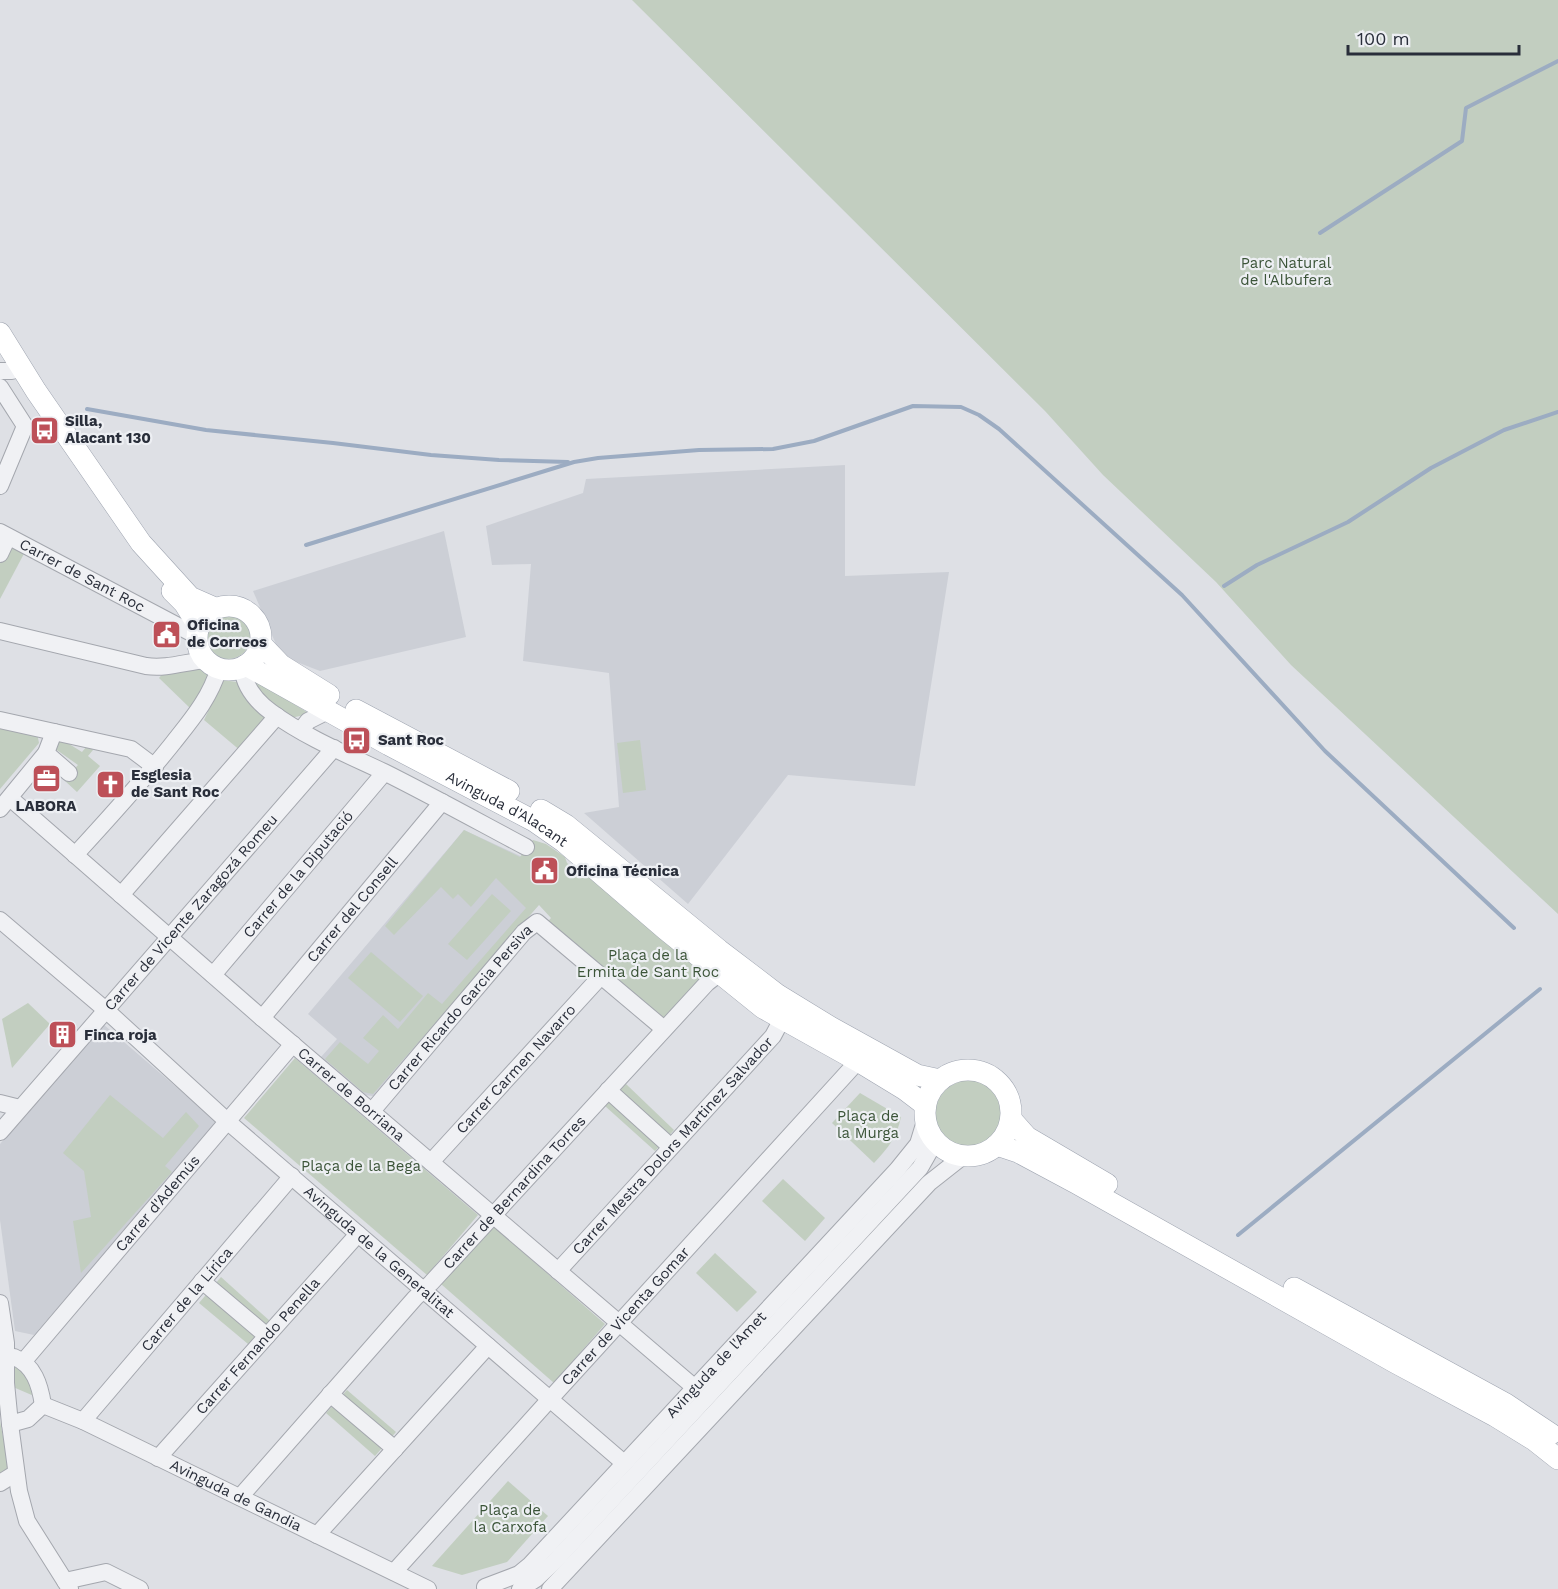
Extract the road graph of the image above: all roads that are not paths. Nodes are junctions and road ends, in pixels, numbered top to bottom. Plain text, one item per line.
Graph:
1 (0, 333) edge
2 (0, 352) edge
3 (4, 376) edge
4 (0, 486) edge
5 (4, 535) edge
6 (0, 554) edge
7 (215, 608) junction
8 (0, 631) edge
9 (198, 631) junction
10 (261, 644) junction
11 (212, 664) junction
12 (244, 666) junction
13 (328, 711) junction
14 (277, 716) junction
15 (0, 720) edge
16 (301, 730) junction
17 (54, 732) junction
18 (334, 748) junction
19 (46, 753) junction
20 (155, 767) junction
21 (69, 773) dead end
22 (384, 773) junction
23 (442, 802) junction
24 (5, 803) edge
25 (526, 847) dead end
26 (75, 855) junction
27 (122, 895) junction
28 (0, 920) edge
29 (170, 938) junction
30 (720, 973) junction
31 (213, 975) junction
32 (601, 976) junction
33 (107, 1011) junction
34 (262, 1018) junction
35 (783, 1019) junction
36 (664, 1029) junction
37 (293, 1044) junction
38 (858, 1061) junction
39 (940, 1080) junction
40 (608, 1090) junction
41 (0, 1103) edge
42 (20, 1108) junction
43 (372, 1111) junction
44 (1011, 1119) junction
45 (227, 1121) junction
46 (928, 1121) junction
47 (0, 1132) edge
48 (997, 1145) junction
49 (671, 1147) junction
50 (962, 1157) junction
51 (431, 1162) junction
52 (292, 1176) junction
53 (493, 1216) junction
54 (358, 1234) junction
55 (558, 1271) junction
56 (202, 1281) junction
57 (423, 1290) junction
58 (0, 1303) edge
59 (619, 1323) junction
60 (267, 1336) junction
61 (488, 1346) junction
62 (2, 1354) edge
63 (23, 1362) junction
64 (3, 1382) edge
65 (694, 1387) junction
66 (330, 1394) junction
67 (550, 1399) junction
68 (43, 1405) junction
69 (83, 1421) junction
70 (10, 1424) junction
71 (1558, 1440) edge
72 (395, 1449) junction
73 (158, 1458) junction
74 (1558, 1459) edge
75 (624, 1463) junction
76 (16, 1473) junction
77 (0, 1483) edge
78 (240, 1497) junction
79 (317, 1535) junction
80 (394, 1572) junction
81 (67, 1585) edge
82 (483, 1588) edge
83 (140, 1589) edge
84 (428, 1589) edge
85 (503, 1589) edge
86 (520, 1589) edge
87 (550, 1589) edge

1 - 7 main road
2 - 3 main road
3 - 4 street
3 - 9 main road
5 - 6 street
5 - 9 street, Carrer de Sant Roc
7 - 9 main road
7 - 10 main road
8 - 11 street
9 - 11 main road
10 - 12 main road
10 - 39 main road, Avinguda d'Alacant
11 - 12 main road
11 - 20 street
12 - 13 main road, Avinguda d'Alacant
12 - 14 street, Avinguda d'Alacant
13 - 16 street
13 - 30 main road, Avinguda d'Alacant
14 - 16 street, Avinguda d'Alacant
14 - 27 street
15 - 17 street
16 - 18 street, Avinguda d'Alacant
17 - 19 street
17 - 20 street
18 - 22 street, Avinguda d'Alacant
18 - 29 street, Carrer de Vicente Zaragozá Romeu
19 - 21 street
19 - 24 street
20 - 26 street
22 - 23 street, Avinguda d'Alacant
22 - 31 street, Carrer de la Diputació
23 - 25 street, Avinguda d'Alacant
23 - 34 street, Carrer del Consell
24 - 26 street, Carrer de Borriana
26 - 27 street, Carrer de Borriana
27 - 29 street, Carrer de Borriana
28 - 33 street, Avinguda de la Generalitat
29 - 31 street, Carrer de Borriana
29 - 33 street, Carrer de Vicente Zaragozá Romeu
30 - 35 main road, Avinguda d'Alacant
30 - 36 street, Carrer de Bernardina Torres
31 - 34 street, Carrer de Borriana
32 - 36 street, Carrer Ricardo Garcia Persiva
32 - 43 street, Carrer Ricardo Garcia Persiva
32 - 51 street, Carrer Carmen Navarro
33 - 42 street, Carrer de Vicente Zaragozá Romeu
33 - 45 street, Avinguda de la Generalitat
34 - 37 street, Carrer de Borriana
35 - 38 main road, Avinguda d'Alacant
35 - 49 street, Carrer Mestra Dolors Martinez Salvador
36 - 40 street, Carrer de Bernardina Torres
37 - 43 street, Carrer de Borriana
37 - 45 street, Carrer d'Ademús
38 - 46 main road, Avinguda d'Alacant
38 - 59 street, Carrer de Vicenta Gomar
39 - 44 main road
39 - 46 main road
40 - 49 street
40 - 53 street, Carrer de Bernardina Torres
41 - 42 street
42 - 47 street, Carrer de Vicente Zaragozá Romeu
43 - 51 street, Carrer de Borriana
44 - 48 main road
44 - 71 main road
45 - 52 street, Avinguda de la Generalitat
45 - 63 street, Carrer d'Ademús
46 - 50 main road
46 - 65 street, Avinguda de l'Amet
46 - 86 street, Avinguda de l'Amet
48 - 50 main road
48 - 74 main road
49 - 55 street, Carrer Mestra Dolors Martinez Salvador
50 - 87 street
51 - 53 street, Carrer de Borriana
52 - 54 street, Avinguda de la Generalitat
52 - 56 street, Carrer de la Lírica
53 - 55 street, Carrer de Borriana
53 - 57 street, Carrer de Bernardina Torres
54 - 57 street, Avinguda de la Generalitat
54 - 60 street, Carrer Fernando Penella
55 - 59 street, Carrer de Borriana
56 - 60 street
56 - 69 street, Carrer de la Lírica
57 - 61 street, Avinguda de la Generalitat
57 - 66 street, Carrer de Bernardina Torres
58 - 62 street
59 - 65 street, Carrer de Borriana
59 - 67 street, Carrer de Vicenta Gomar
60 - 73 street, Carrer Fernando Penella
61 - 67 street, Avinguda de la Generalitat
61 - 72 street
62 - 63 street
62 - 64 street
63 - 68 street
64 - 70 street
65 - 75 street, Avinguda de l'Amet
66 - 72 street
66 - 78 street, Carrer de Bernardina Torres
67 - 75 street, Avinguda de la Generalitat
67 - 80 street, Carrer de Vicenta Gomar
68 - 69 street, Avinguda de Gandia
68 - 70 street
69 - 73 street, Avinguda de Gandia
70 - 76 street
72 - 79 street
73 - 78 street, Avinguda de Gandia
75 - 82 street, Avinguda de l'Amet
76 - 77 street
76 - 81 street
78 - 79 street, Avinguda de Gandia
79 - 80 street, Avinguda de Gandia
80 - 84 street, Avinguda de Gandia
81 - 83 street
82 - 85 street

